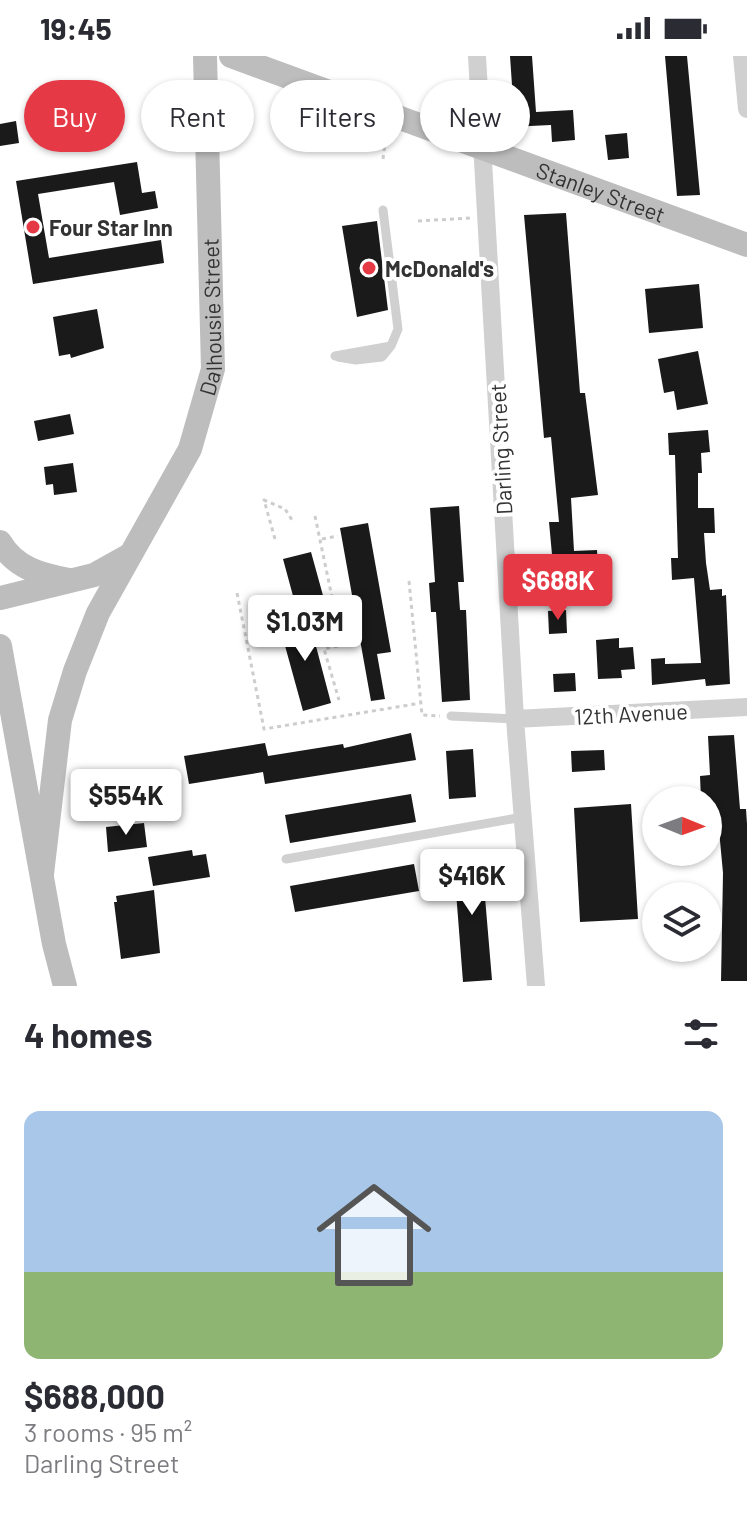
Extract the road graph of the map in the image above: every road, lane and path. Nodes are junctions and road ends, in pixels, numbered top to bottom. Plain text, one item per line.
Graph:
1 (205, 56) edge
2 (231, 56) edge
3 (477, 56) edge
4 (742, 56) edge
5 (295, 80) edge
6 (479, 80) edge
7 (747, 109) edge
8 (382, 152) edge
9 (483, 152) edge
10 (489, 152) edge
11 (383, 159) dead end
12 (383, 210) dead end
13 (486, 217) junction
14 (418, 221) dead end
15 (747, 245) edge
16 (335, 356) dead end
17 (315, 516) dead end
18 (292, 520) dead end
19 (338, 536) dead end
20 (275, 539) dead end
21 (320, 539) junction
22 (0, 542) edge
23 (128, 556) junction
24 (75, 581) junction
25 (409, 581) dead end
26 (237, 593) dead end
27 (0, 598) edge
28 (0, 646) edge
29 (339, 700) dead end
30 (421, 703) junction
31 (747, 707) edge
32 (451, 716) joint
33 (515, 719) junction
34 (523, 817) junction
35 (286, 859) dead end
36 (42, 874) junction
37 (65, 986) edge
38 (536, 986) edge

1 - 23 main road, Dalhousie Street
2 - 5 main road, Stanley Street
3 - 6 street, Darling Street
4 - 7 street
8 - 11 path
9 - 13 street, Darling Street
10 - 15 main road, Stanley Street
12 - 16 lane
13 - 14 path
13 - 33 street, Darling Street
17 - 21 path
18 - 20 path
19 - 21 path
21 - 29 path
22 - 24 main road
23 - 24 main road
23 - 36 main road, Dalhousie Street
24 - 27 main road
25 - 30 path
26 - 30 path
28 - 36 main road
30 - 32 path
31 - 33 street, 12th Avenue
32 - 33 lane
33 - 34 street, Darling Street
34 - 35 lane
34 - 38 street, Darling Street
36 - 37 main road

